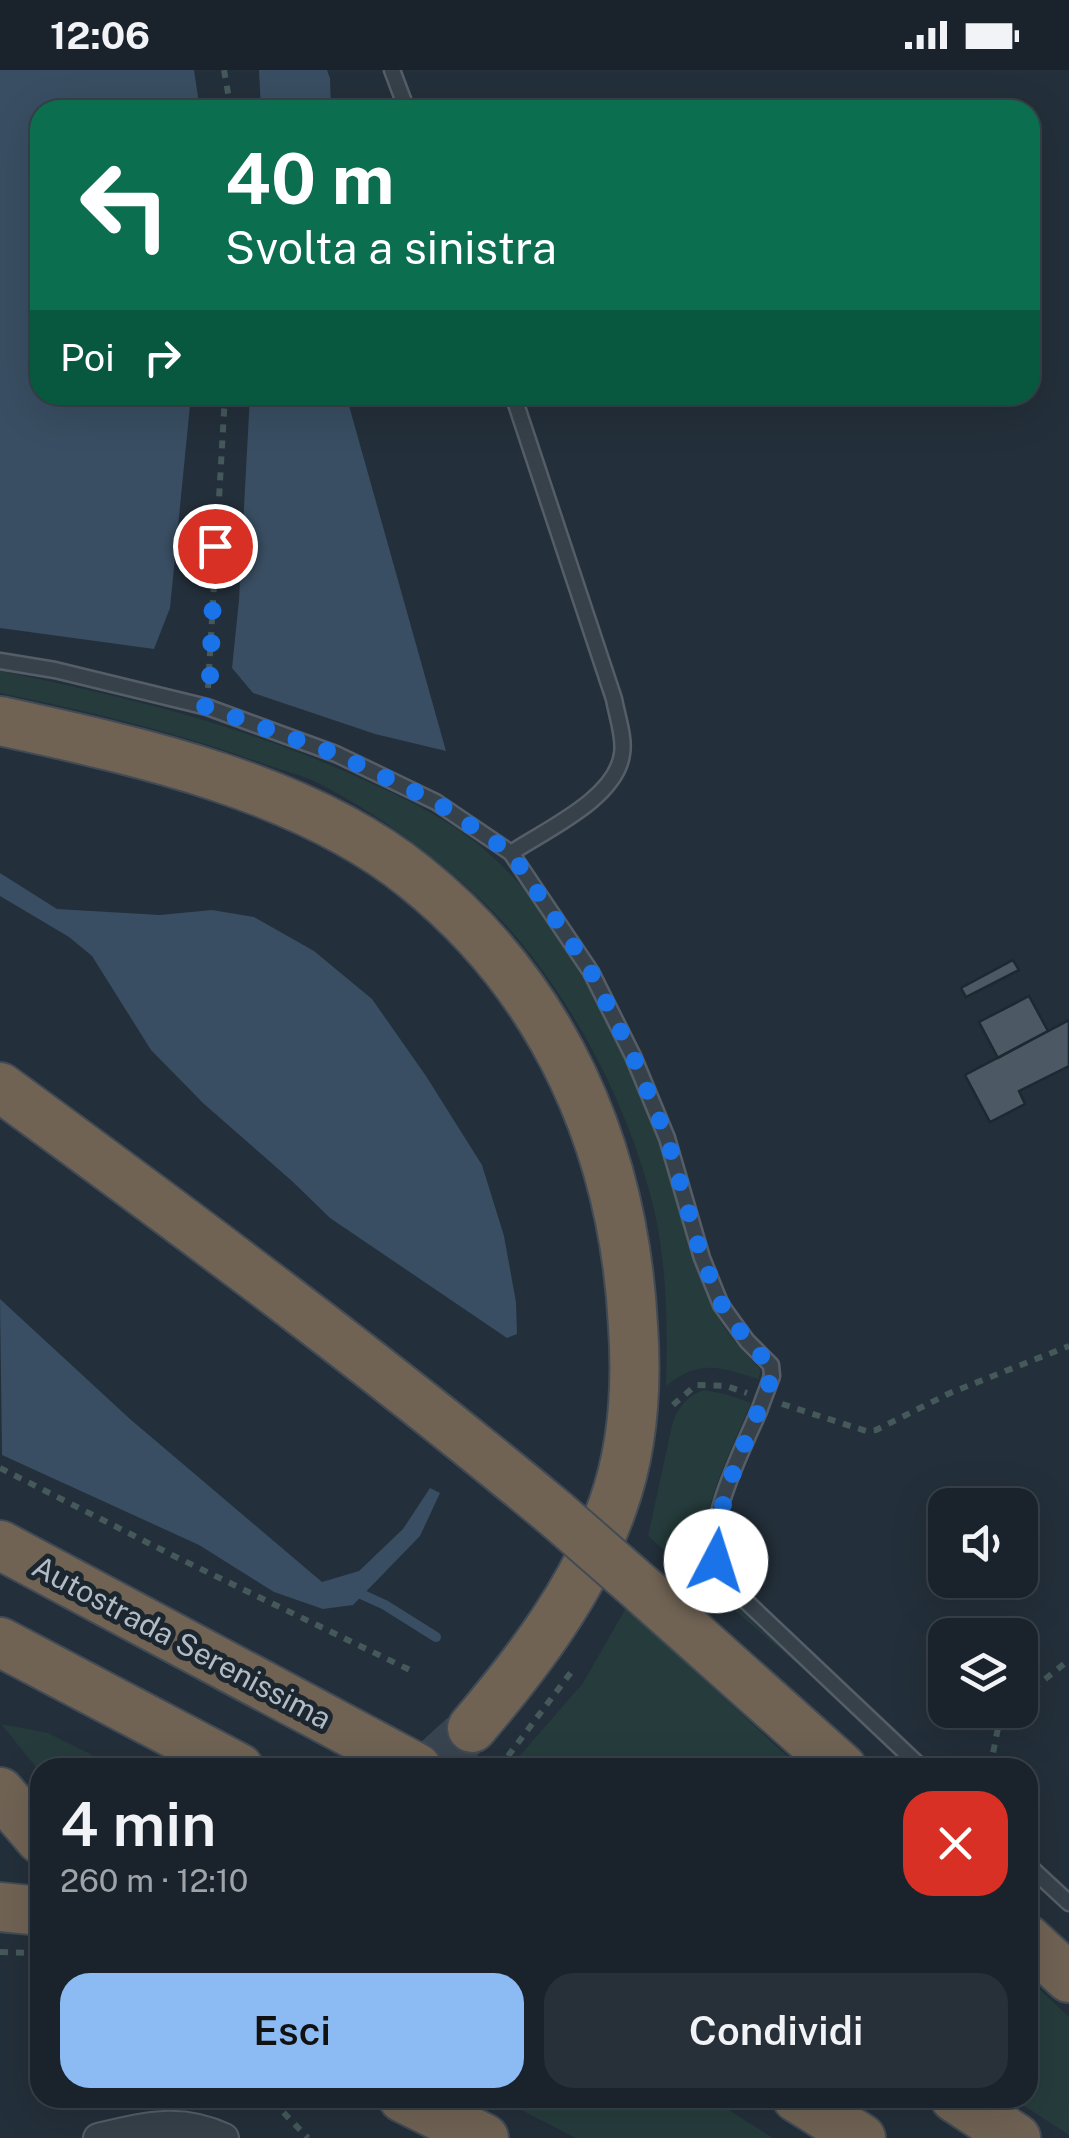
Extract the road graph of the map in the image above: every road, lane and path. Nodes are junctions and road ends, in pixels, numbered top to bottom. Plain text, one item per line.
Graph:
1 (224, 70) edge
2 (392, 70) edge
3 (229, 100) edge
4 (404, 100) edge
5 (224, 405) edge
6 (516, 405) edge
7 (0, 661) edge
8 (204, 706) junction
9 (0, 721) edge
10 (511, 853) junction
11 (0, 1087) edge
12 (0, 1468) edge
13 (0, 1545) edge
14 (0, 1642) edge
15 (1069, 1660) edge
16 (412, 1671) dead end
17 (1038, 1685) edge
18 (472, 1728) tunnel mouth
19 (998, 1728) edge
20 (220, 1758) edge
21 (398, 1758) edge
22 (831, 1758) edge
23 (911, 1758) edge
24 (992, 1758) edge
25 (0, 1792) edge
26 (30, 1827) edge
27 (1038, 1874) edge
28 (1069, 1903) edge
29 (0, 1907) edge
30 (30, 1911) edge
31 (1038, 1949) edge
32 (0, 1952) edge
33 (30, 1953) edge
34 (1069, 1978) edge
35 (281, 2108) edge
36 (424, 2108) edge
37 (813, 2108) edge
38 (970, 2108) edge
39 (98, 2138) edge
40 (224, 2138) edge
41 (308, 2138) edge
42 (484, 2138) edge
43 (862, 2138) edge
44 (1016, 2138) edge

1 - 3 path
2 - 4 lane
5 - 8 path
6 - 10 lane
7 - 8 lane
8 - 10 lane
9 - 18 highway
10 - 23 lane, bridge
11 - 22 highway, bridge
12 - 16 path
13 - 21 highway, Autostrada Serenissima
14 - 20 highway
15 - 17 path
19 - 24 path
25 - 26 highway
27 - 28 lane
29 - 30 highway
31 - 34 highway
32 - 33 path
35 - 41 path
36 - 42 highway
37 - 43 highway
38 - 44 highway
39 - 40 street

